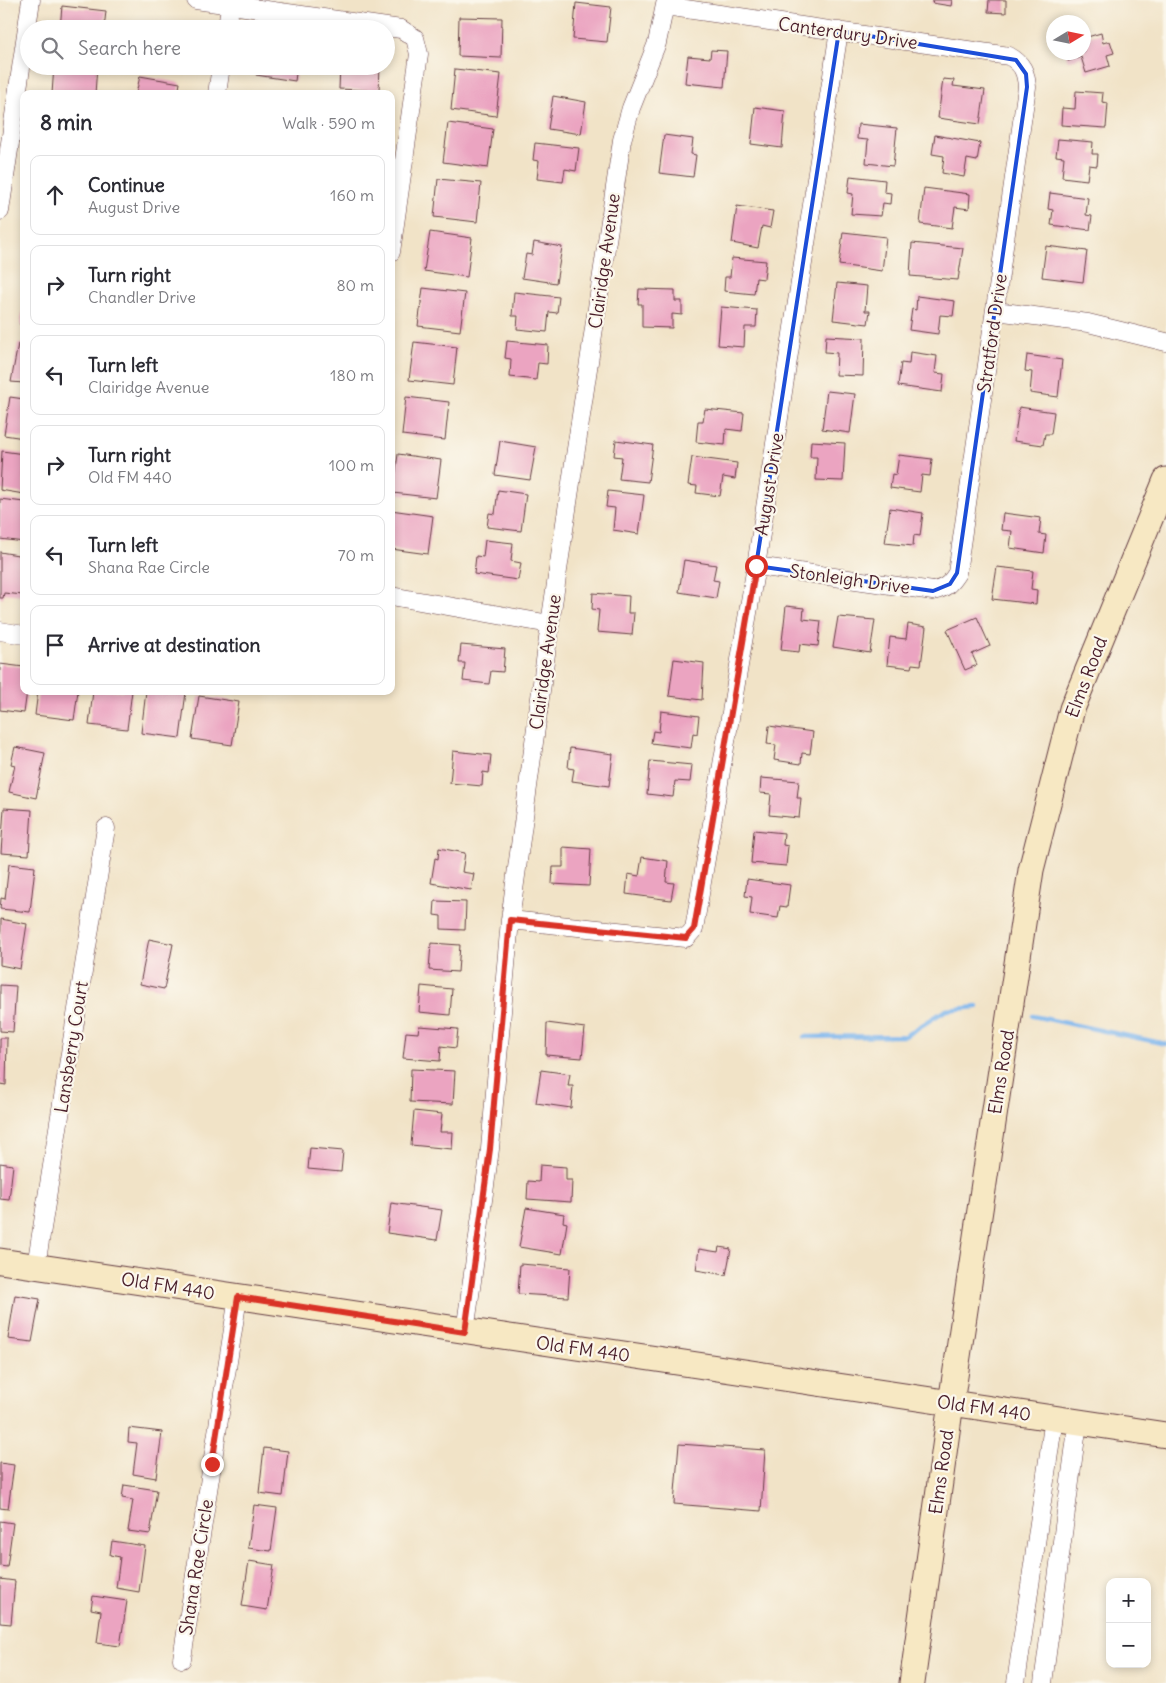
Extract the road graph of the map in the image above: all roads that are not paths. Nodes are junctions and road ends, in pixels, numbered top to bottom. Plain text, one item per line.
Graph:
1 (31, 0) edge
2 (196, 0) edge
3 (665, 3) edge
4 (230, 5) junction
5 (28, 20) edge
6 (228, 20) edge
7 (337, 20) edge
8 (395, 28) edge
9 (839, 31) junction
10 (1025, 71) joint
11 (20, 75) edge
12 (220, 75) edge
13 (218, 90) edge
14 (0, 211) edge
15 (395, 224) edge
16 (996, 311) junction
17 (1166, 342) edge
18 (1166, 480) edge
19 (756, 566) junction
20 (943, 589) joint
21 (395, 597) edge
22 (550, 624) junction
23 (0, 631) edge
24 (20, 634) edge
25 (106, 828) dead end
26 (510, 920) junction
27 (0, 1261) edge
28 (36, 1266) junction
29 (238, 1297) junction
30 (465, 1332) junction
31 (951, 1403) junction
32 (1066, 1420) junction
33 (1166, 1435) edge
34 (182, 1659) dead end
35 (912, 1683) edge
36 (1016, 1683) edge
37 (1043, 1683) edge

1 - 5 street
2 - 4 street
3 - 9 street, Canterdury Drive
3 - 22 street, Clairidge Avenue
4 - 6 street
4 - 7 street
8 - 15 street
9 - 10 street, Canterdury Drive
9 - 19 street, August Drive
10 - 16 street, Stratford Drive
11 - 14 street
12 - 13 street
16 - 17 street
16 - 20 street, Stratford Drive
18 - 31 main road, Elms Road
19 - 20 street, Stonleigh Drive
19 - 26 street, August Drive
21 - 22 street
22 - 26 street, Clairidge Avenue
23 - 24 street
25 - 28 street, Lansberry Court
26 - 30 street, Clairidge Avenue
27 - 28 main road, Old FM 440
28 - 29 main road, Old FM 440
29 - 30 main road, Old FM 440
29 - 34 street, Shana Rae Circle
30 - 31 main road, Old FM 440
31 - 32 main road, Old FM 440
31 - 35 main road, Elms Road
32 - 33 main road, Old FM 440
32 - 36 street
32 - 37 street

